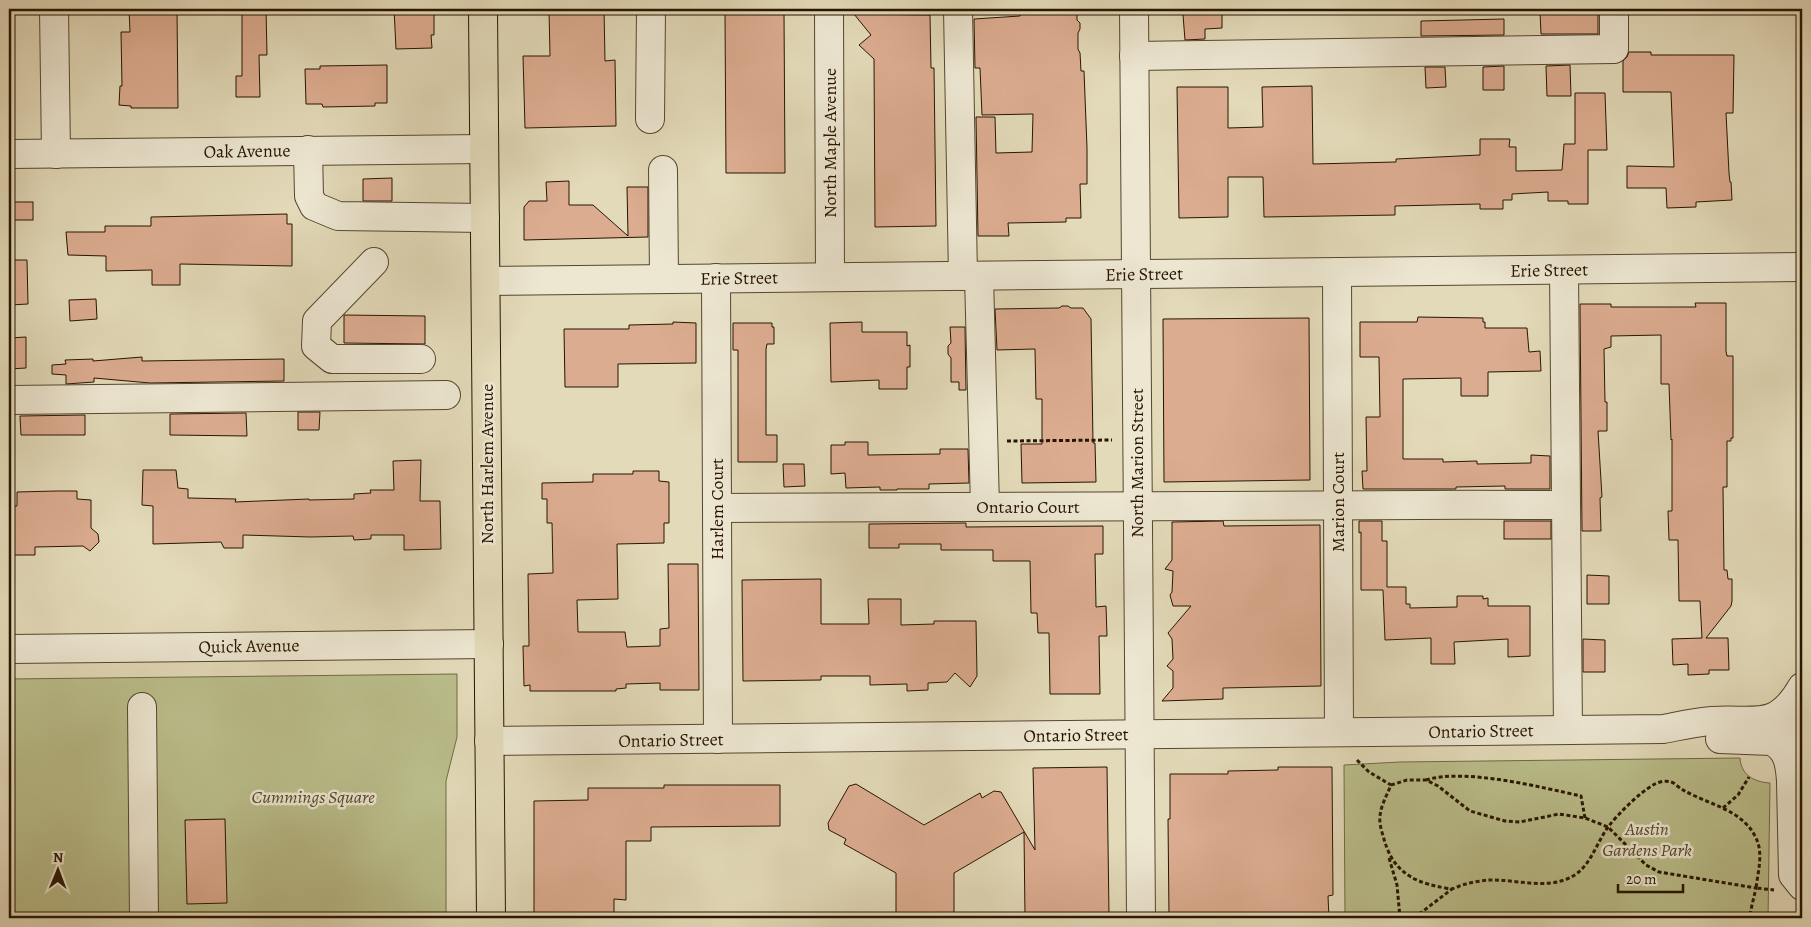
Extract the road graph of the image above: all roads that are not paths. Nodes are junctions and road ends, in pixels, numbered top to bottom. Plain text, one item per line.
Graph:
1 (54, 9) edge
2 (483, 9) edge
3 (651, 9) edge
4 (829, 9) edge
5 (958, 9) edge
6 (1134, 9) edge
7 (1614, 9) edge
8 (1134, 56) junction
9 (650, 119) dead end
10 (484, 149) junction
11 (308, 150) junction
12 (9, 154) edge
13 (56, 154) junction
14 (663, 170) dead end
15 (485, 218) junction
16 (374, 262) dead end
17 (1802, 267) edge
18 (1564, 270) junction
19 (1338, 272) junction
20 (1136, 274) junction
21 (971, 276) junction
22 (830, 277) junction
23 (716, 278) junction
24 (664, 279) junction
25 (486, 281) junction
26 (422, 359) dead end
27 (446, 395) dead end
28 (9, 400) edge
29 (1338, 504) junction
30 (1566, 506) junction
31 (985, 507) junction
32 (1138, 507) junction
33 (717, 508) junction
34 (489, 644) junction
35 (9, 649) edge
36 (1802, 687) edge
37 (142, 707) dead end
38 (1757, 727) junction
39 (1568, 730) junction
40 (1339, 732) junction
41 (1139, 735) junction
42 (1802, 736) edge
43 (718, 739) junction
44 (490, 741) junction
45 (1797, 792) edge
46 (1802, 886) edge
47 (144, 918) edge
48 (491, 918) edge
49 (1141, 918) edge

1 - 13 street
2 - 10 main road, North Harlem Avenue
3 - 9 street
4 - 22 street, North Maple Avenue
5 - 21 street
6 - 8 street, North Marion Street
7 - 8 street
8 - 20 street, North Marion Street
10 - 11 street, Oak Avenue
10 - 15 main road, North Harlem Avenue
11 - 13 street, Oak Avenue
11 - 15 street
12 - 13 street, Oak Avenue
14 - 24 street
15 - 25 main road, North Harlem Avenue
16 - 26 street
17 - 18 street, Erie Street
18 - 19 street, Erie Street
18 - 30 street
19 - 20 street, Erie Street
19 - 29 street, Marion Court
20 - 21 street, Erie Street
20 - 32 street, North Marion Street
21 - 22 street, Erie Street
21 - 31 street
22 - 23 street, Erie Street
23 - 24 street, Erie Street
23 - 33 street, Harlem Court
24 - 25 street, Erie Street
25 - 34 main road, North Harlem Avenue
27 - 28 street
29 - 30 street, Ontario Court
29 - 32 street, Ontario Court
29 - 40 street, Marion Court
30 - 39 street
31 - 32 street, Ontario Court
31 - 33 street, Ontario Court
32 - 41 street, North Marion Street
33 - 43 street, Harlem Court
34 - 35 street, Quick Avenue
34 - 44 main road, North Harlem Avenue
36 - 38 street
37 - 47 street
38 - 39 street, Ontario Street
38 - 42 street
38 - 45 street, Ontario Street
39 - 40 street, Ontario Street
40 - 41 street, Ontario Street
41 - 43 street, Ontario Street
41 - 49 street, North Marion Street
43 - 44 street, Ontario Street
44 - 48 main road, North Harlem Avenue
45 - 46 street, Ontario Street

